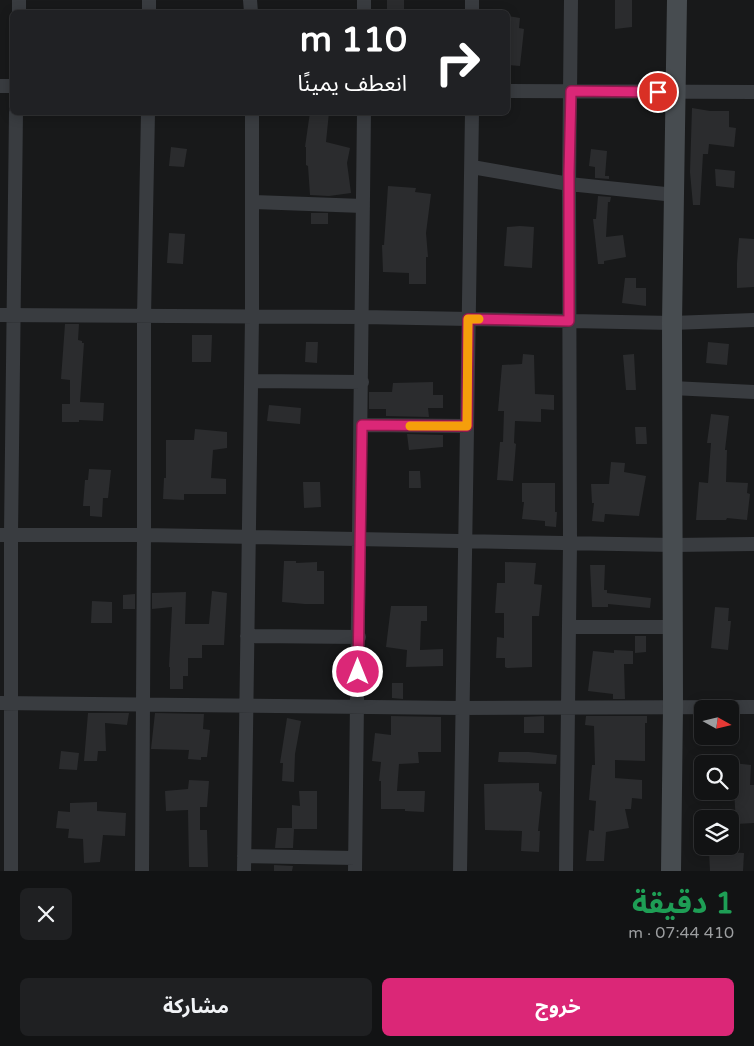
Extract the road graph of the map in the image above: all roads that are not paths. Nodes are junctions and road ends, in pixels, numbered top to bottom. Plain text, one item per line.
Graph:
1 (571, 0) edge
2 (677, 0) edge
3 (510, 91) edge
4 (571, 91) junction
5 (675, 92) junction
6 (754, 92) edge
7 (16, 115) edge
8 (148, 115) edge
9 (252, 115) edge
10 (364, 115) edge
11 (472, 115) edge
12 (472, 168) junction
13 (569, 184) junction
14 (675, 195) junction
15 (253, 202) junction
16 (363, 206) junction
17 (7, 315) edge
18 (144, 317) junction
19 (252, 317) junction
20 (363, 317) junction
21 (468, 319) junction
22 (754, 320) edge
23 (569, 321) junction
24 (672, 323) junction
25 (252, 381) junction
26 (362, 382) junction
27 (672, 388) junction
28 (754, 392) edge
29 (362, 425) junction
30 (467, 426) junction
31 (5, 534) edge
32 (144, 535) junction
33 (248, 538) junction
34 (359, 540) junction
35 (465, 542) junction
36 (570, 544) junction
37 (754, 544) edge
38 (673, 545) junction
39 (570, 627) junction
40 (673, 627) junction
41 (247, 636) junction
42 (358, 638) junction
43 (5, 703) edge
44 (143, 704) junction
45 (246, 705) junction
46 (358, 707) junction
47 (462, 708) junction
48 (569, 708) junction
49 (673, 708) junction
50 (754, 708) edge
51 (244, 856) junction
52 (355, 865) edge
53 (11, 871) edge
54 (142, 871) edge
55 (244, 871) edge
56 (460, 871) edge
57 (566, 871) edge
58 (671, 871) edge

1 - 4 street
2 - 5 street
3 - 4 street
4 - 5 street
4 - 13 street
5 - 6 street
5 - 14 street
7 - 17 street
8 - 18 street
9 - 15 street
10 - 16 street
11 - 12 street
12 - 13 street
12 - 21 street
13 - 14 street
13 - 23 street
14 - 24 street
15 - 16 street
15 - 19 street
16 - 20 street
17 - 18 street
17 - 31 street
18 - 19 street
18 - 32 street
19 - 20 street
19 - 25 street
20 - 21 street
20 - 26 street
21 - 23 street
21 - 30 street
22 - 24 street
23 - 24 street
23 - 36 street
24 - 27 street
25 - 26 street
25 - 33 street
26 - 29 street
27 - 28 street
27 - 38 street
29 - 30 street
29 - 34 street
30 - 35 street
31 - 32 street
31 - 43 street
32 - 33 street
32 - 44 street
33 - 34 street
33 - 41 street
34 - 35 street
34 - 42 street
35 - 36 street
35 - 47 street
36 - 38 street
36 - 39 street
37 - 38 street
38 - 40 street
39 - 40 street
39 - 48 street
40 - 49 street
41 - 42 street
41 - 45 street
42 - 46 street
43 - 44 street
43 - 53 street
44 - 45 street
44 - 54 street
45 - 46 street
45 - 51 street
46 - 47 street
46 - 52 street
47 - 48 street
47 - 56 street
48 - 49 street
48 - 57 street
49 - 50 street
49 - 58 street
51 - 52 street
51 - 55 street

